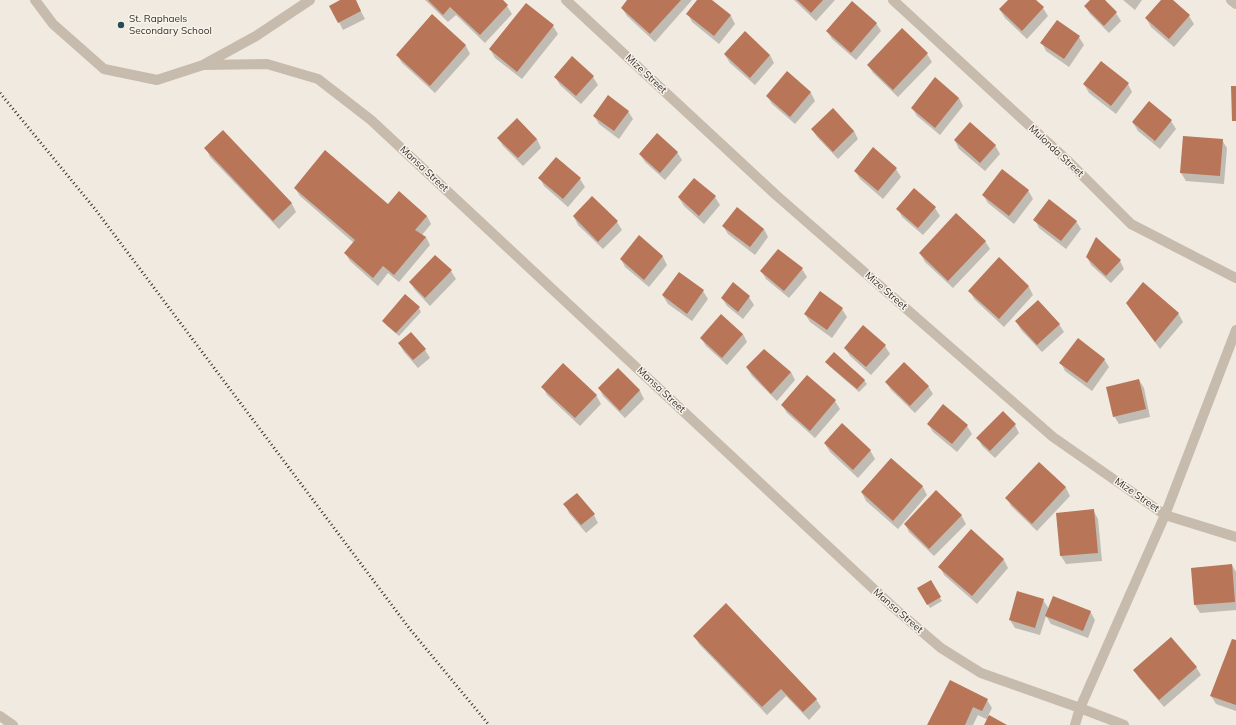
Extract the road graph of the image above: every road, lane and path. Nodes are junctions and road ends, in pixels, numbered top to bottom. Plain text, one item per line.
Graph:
1 (35, 0) edge
2 (310, 0) edge
3 (566, 0) edge
4 (893, 0) edge
5 (1231, 0) edge
6 (1236, 4) edge
7 (204, 65) junction
8 (1236, 278) edge
9 (1236, 330) edge
10 (1165, 515) junction
11 (1236, 537) edge
12 (1080, 708) junction
13 (0, 716) edge
14 (13, 725) edge
15 (1075, 725) edge
16 (1124, 725) edge

1 - 7 street
2 - 7 street
3 - 10 street, Mize Street
4 - 8 street, Mulonda Street
5 - 6 street
7 - 12 street, Mansa Street
9 - 10 street
10 - 11 street, Mize Street
10 - 12 street
12 - 15 street
12 - 16 street, Mansa Street
13 - 14 street

